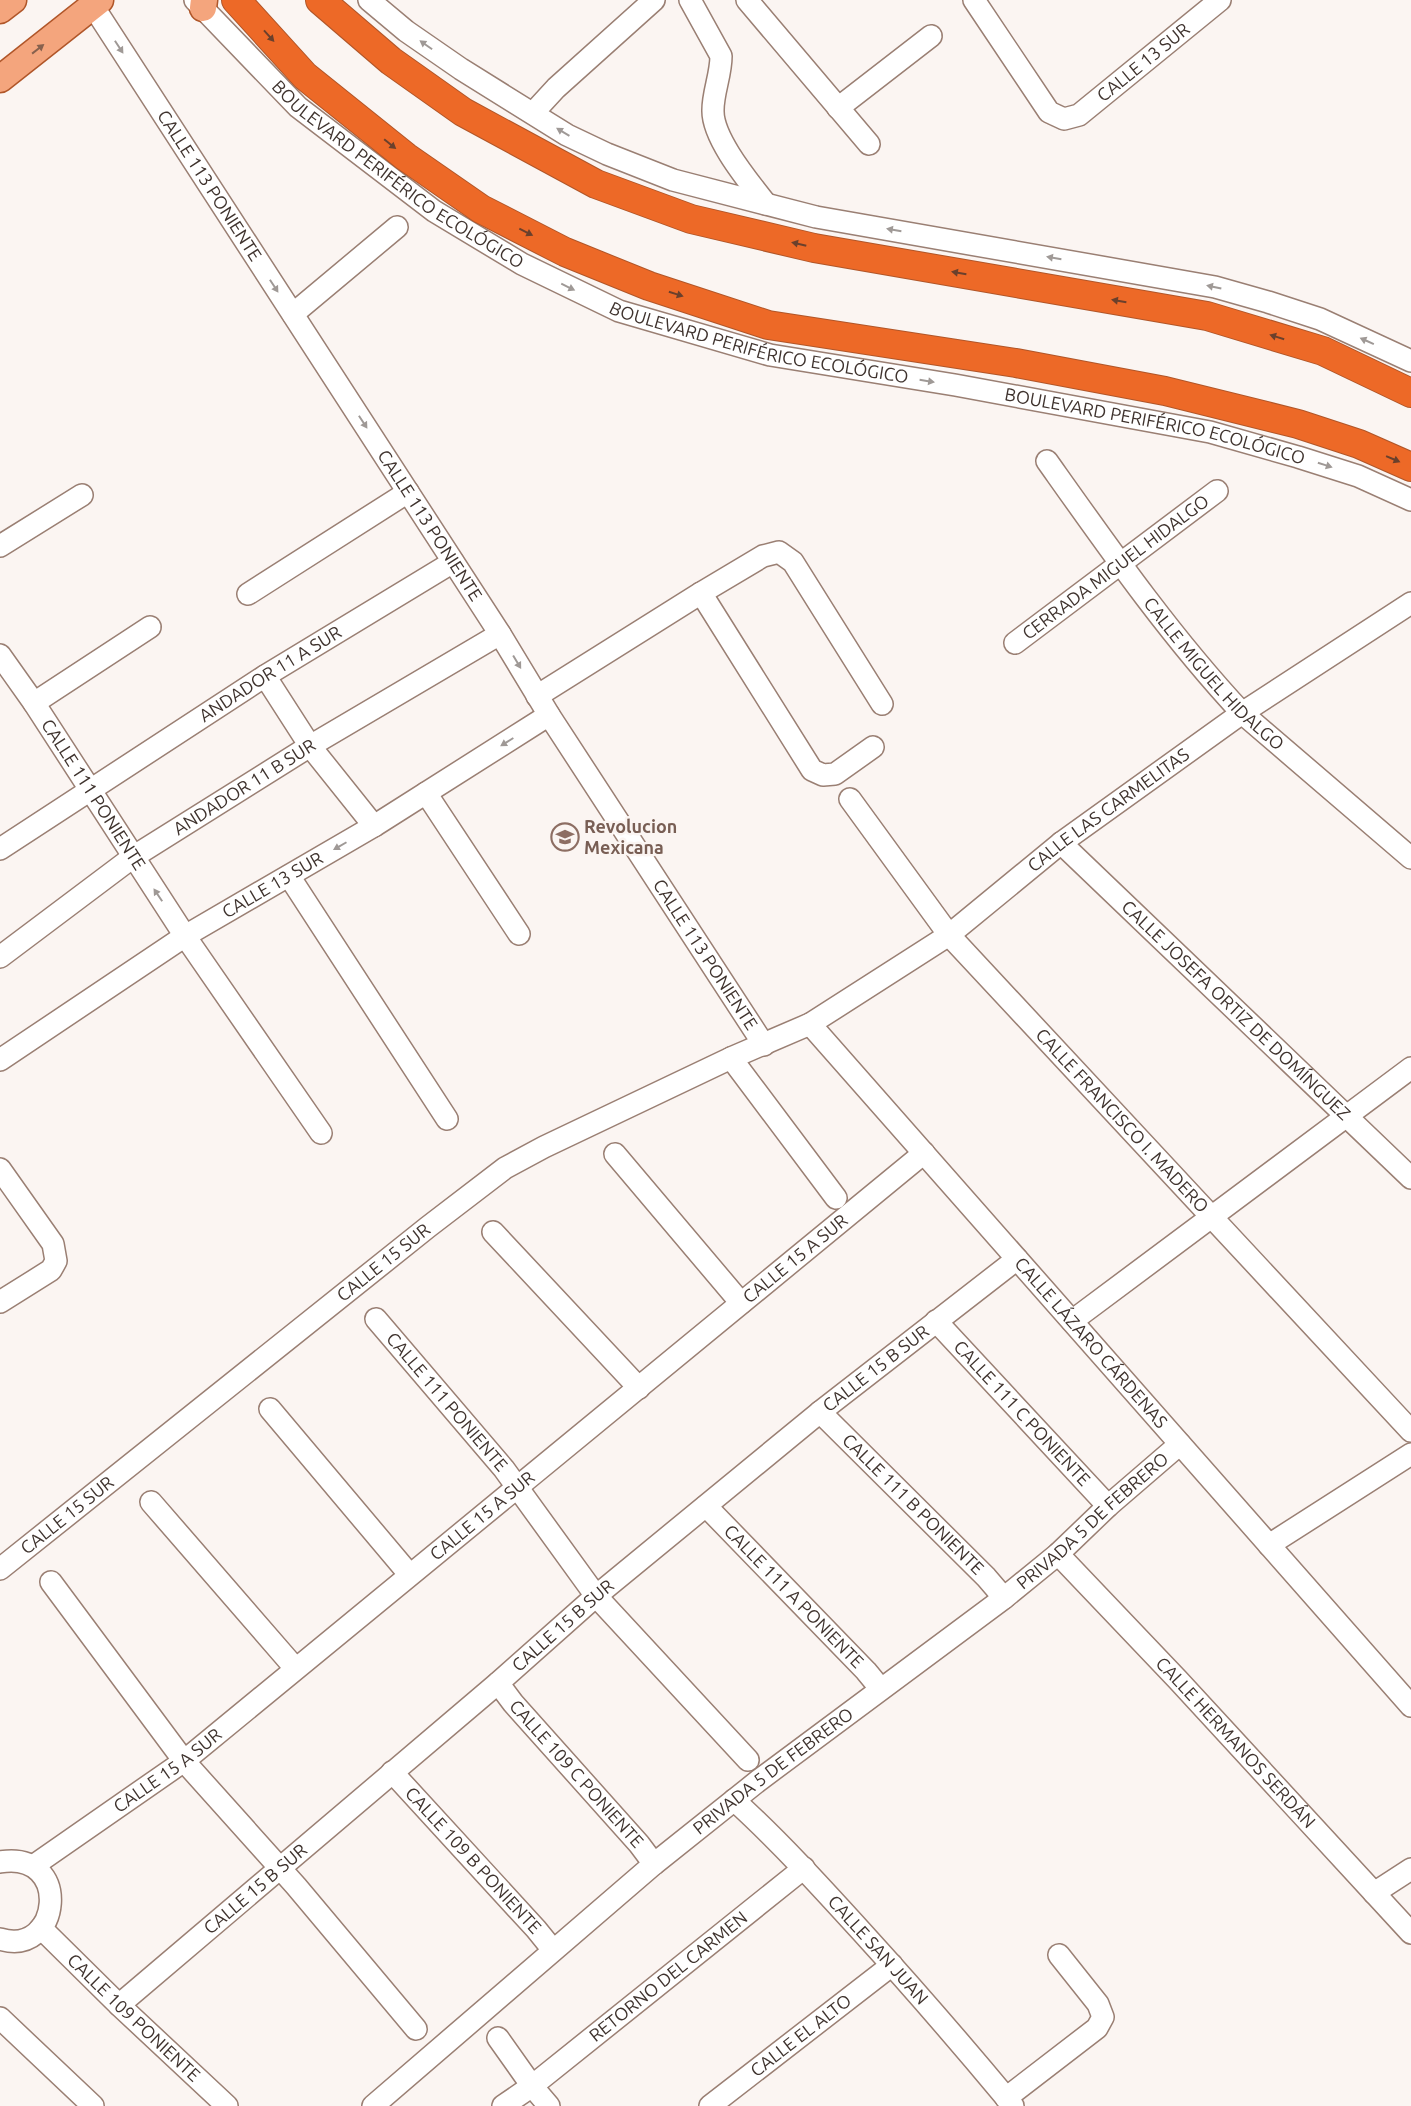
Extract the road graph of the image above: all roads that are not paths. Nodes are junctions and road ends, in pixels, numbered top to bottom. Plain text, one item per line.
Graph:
1 (13, 0) edge
2 (236, 0) edge
3 (320, 0) edge
4 (369, 0) edge
5 (654, 0) edge
6 (690, 0) edge
7 (748, 0) edge
8 (974, 0) edge
9 (96, 3) edge
10 (201, 3) edge
11 (1207, 4) edge
12 (0, 10) edge
13 (930, 36) dead end
14 (0, 79) edge
15 (838, 108) junction
16 (533, 113) junction
17 (869, 144) dead end
18 (766, 204) junction
19 (397, 227) dead end
20 (292, 314) junction
21 (1411, 361) edge
22 (1411, 393) edge
23 (1047, 461) dead end
24 (1411, 467) edge
25 (1217, 491) dead end
26 (408, 492) junction
27 (82, 495) dead end
28 (1411, 500) edge
29 (0, 546) edge
30 (453, 562) junction
31 (1120, 563) junction
32 (701, 593) junction
33 (248, 594) dead end
34 (1411, 603) edge
35 (150, 627) dead end
36 (500, 634) junction
37 (1015, 643) dead end
38 (0, 655) edge
39 (265, 676) junction
40 (537, 696) junction
41 (34, 703) junction
42 (882, 704) dead end
43 (1242, 713) junction
44 (549, 716) junction
45 (310, 746) junction
46 (873, 746) dead end
47 (90, 790) junction
48 (426, 793) junction
49 (850, 798) dead end
50 (374, 826) junction
51 (1061, 843) junction
52 (0, 849) edge
53 (132, 857) junction
54 (1411, 858) edge
55 (289, 876) junction
56 (519, 934) dead end
57 (949, 935) junction
58 (185, 936) junction
59 (0, 957) edge
60 (810, 1024) junction
61 (764, 1045) junction
62 (730, 1058) junction
63 (0, 1060) edge
64 (1411, 1068) edge
65 (1348, 1116) junction
66 (447, 1119) dead end
67 (320, 1133) dead end
68 (924, 1153) junction
69 (614, 1154) dead end
70 (0, 1169) edge
71 (1411, 1178) edge
72 (836, 1198) dead end
73 (1212, 1217) junction
74 (493, 1232) dead end
75 (1017, 1259) junction
76 (0, 1302) edge
77 (741, 1302) junction
78 (376, 1319) dead end
79 (1072, 1320) junction
80 (936, 1321) junction
81 (639, 1388) junction
82 (270, 1409) dead end
83 (820, 1412) junction
84 (1411, 1431) edge
85 (1180, 1444) junction
86 (1411, 1454) edge
87 (517, 1486) junction
88 (151, 1502) dead end
89 (706, 1506) junction
90 (1108, 1506) junction
91 (1269, 1545) junction
92 (1058, 1554) junction
93 (0, 1569) edge
94 (409, 1574) junction
95 (51, 1582) dead end
96 (596, 1596) junction
97 (1004, 1598) junction
98 (295, 1668) junction
99 (498, 1683) junction
100 (880, 1688) junction
101 (1411, 1706) edge
102 (184, 1760) junction
103 (748, 1760) dead end
104 (392, 1772) junction
105 (734, 1800) junction
106 (0, 1862) edge
107 (654, 1864) junction
108 (32, 1866) junction
109 (804, 1868) junction
110 (1411, 1869) edge
111 (281, 1870) junction
112 (1374, 1893) junction
113 (41, 1928) junction
114 (1411, 1933) edge
115 (0, 1939) edge
116 (553, 1950) junction
117 (1059, 1954) dead end
118 (892, 1965) junction
119 (119, 2006) junction
120 (0, 2018) edge
121 (416, 2029) dead end
122 (498, 2038) dead end
123 (532, 2086) junction
124 (1010, 2102) edge
125 (224, 2105) edge
126 (93, 2106) edge
127 (374, 2106) edge
128 (503, 2106) edge
129 (549, 2106) edge
130 (710, 2106) edge

1 - 12 main road
2 -> 24 highway, BOULEVARD PERIFÉRICO ECOLÓGICO
22 -> 3 highway
16 -> 4 street
5 - 16 street
6 - 18 street
7 - 15 street
8 - 11 street, CALLE 13 SUR
14 -> 9 main road
9 -> 20 street, CALLE 113 PONIENTE
10 -> 28 street, BOULEVARD PERIFÉRICO ECOLÓGICO
13 - 15 street
15 - 17 street
18 -> 16 street
21 -> 18 street
19 - 20 street
20 -> 26 street, CALLE 113 PONIENTE
23 - 31 street, CALLE MIGUEL HIDALGO
25 - 31 street, CERRADA MIGUEL HIDALGO
26 - 30 street, CALLE 113 PONIENTE
26 - 33 street
27 - 29 street
30 - 36 street, CALLE 113 PONIENTE
30 - 39 street, ANDADOR 11 A SUR
31 - 37 street, CERRADA MIGUEL HIDALGO
31 - 43 street, CALLE MIGUEL HIDALGO
32 - 40 street
32 - 42 street
32 - 46 street
34 - 43 street, CALLE LAS CARMELITAS
35 - 41 street
36 -> 40 street, CALLE 113 PONIENTE
36 - 45 street, ANDADOR 11 B SUR
38 - 41 street, CALLE 111 PONIENTE
39 - 45 street
39 - 47 street, ANDADOR 11 A SUR
40 - 44 street, CALLE 113 PONIENTE
41 - 47 street, CALLE 111 PONIENTE
43 - 51 street, CALLE LAS CARMELITAS
43 - 54 street, CALLE MIGUEL HIDALGO
44 -> 48 street, CALLE 13 SUR
44 - 61 street, CALLE 113 PONIENTE
45 - 50 street
45 - 53 street, ANDADOR 11 B SUR
47 - 52 street, ANDADOR 11 A SUR
47 - 53 street, CALLE 111 PONIENTE
48 - 50 street, CALLE 13 SUR
48 - 56 street
49 - 57 street, CALLE FRANCISCO I. MADERO
50 -> 55 street, CALLE 13 SUR
51 - 57 street, CALLE LAS CARMELITAS
51 - 65 street, CALLE JOSEFA ORTIZ DE DOMÍNGUEZ
58 -> 53 street, CALLE 111 PONIENTE
53 - 59 street, ANDADOR 11 B SUR
55 - 58 street, CALLE 13 SUR
55 - 66 street
57 - 60 street, CALLE LAS CARMELITAS
57 - 73 street, CALLE FRANCISCO I. MADERO
58 - 63 street, CALLE 13 SUR
58 - 67 street, CALLE 111 PONIENTE
60 - 61 street, CALLE 15 SUR
60 - 68 street, CALLE LÁZARO CÁRDENAS
61 - 62 street, CALLE 15 SUR
62 - 72 street
62 - 93 street, CALLE 15 SUR
64 - 65 street
65 - 71 street, CALLE JOSEFA ORTIZ DE DOMÍNGUEZ
65 - 73 street
68 - 75 street, CALLE LÁZARO CÁRDENAS
68 - 77 street, CALLE 15 A SUR
69 - 77 street
70 - 76 street
73 - 79 street
73 - 84 street, CALLE FRANCISCO I. MADERO
74 - 81 street
75 - 79 street, CALLE LÁZARO CÁRDENAS
75 - 80 street, CALLE 15 B SUR
77 - 81 street, CALLE 15 A SUR
78 - 87 street, CALLE 111 PONIENTE
79 - 85 street, CALLE LÁZARO CÁRDENAS
80 - 83 street, CALLE 15 B SUR
80 - 90 street, CALLE 111 C PONIENTE
81 - 87 street, CALLE 15 A SUR
82 - 94 street
83 - 89 street, CALLE 15 B SUR
83 - 97 street, CALLE 111 B PONIENTE
85 - 90 street, PRIVADA 5 DE FEBRERO
85 - 91 street, CALLE LÁZARO CÁRDENAS
86 - 91 street
87 - 94 street, CALLE 15 A SUR
87 - 96 street, CALLE 111 PONIENTE
88 - 98 street
89 - 96 street, CALLE 15 B SUR
89 - 100 street, CALLE 111 A PONIENTE
90 - 92 street, PRIVADA 5 DE FEBRERO
91 - 101 street, CALLE LÁZARO CÁRDENAS
92 - 97 street, PRIVADA 5 DE FEBRERO
92 - 112 street, CALLE HERMANOS SERDÁN
94 - 98 street, CALLE 15 A SUR
95 - 102 street
96 - 99 street, CALLE 15 B SUR
96 - 103 street, CALLE 111 PONIENTE
97 - 100 street, PRIVADA 5 DE FEBRERO
98 - 102 street, CALLE 15 A SUR
99 - 104 street, CALLE 15 B SUR
99 - 107 street, CALLE 109 C PONIENTE
100 - 105 street, PRIVADA 5 DE FEBRERO
102 - 108 street, CALLE 15 A SUR
102 - 111 street
104 - 111 street, CALLE 15 B SUR
104 - 116 street, CALLE 109 B PONIENTE
105 - 107 street, PRIVADA 5 DE FEBRERO
105 - 109 street, CALLE SAN JUAN
106 - 108 street
107 - 116 street, PRIVADA 5 DE FEBRERO
108 - 113 street
109 - 118 street, CALLE SAN JUAN
109 - 123 street, RETORNO DEL CARMEN
110 - 112 street
111 - 119 street, CALLE 15 B SUR
111 - 121 street
112 - 114 street, CALLE HERMANOS SERDÁN
113 - 115 street
113 - 119 street, CALLE 109 PONIENTE
116 - 127 street, PRIVADA 5 DE FEBRERO
117 - 124 street
118 - 124 street, CALLE SAN JUAN
118 - 130 street, CALLE EL ALTO
119 - 125 street, CALLE 109 PONIENTE
120 - 126 street
122 - 123 street
123 - 128 street, RETORNO DEL CARMEN
123 - 129 street

